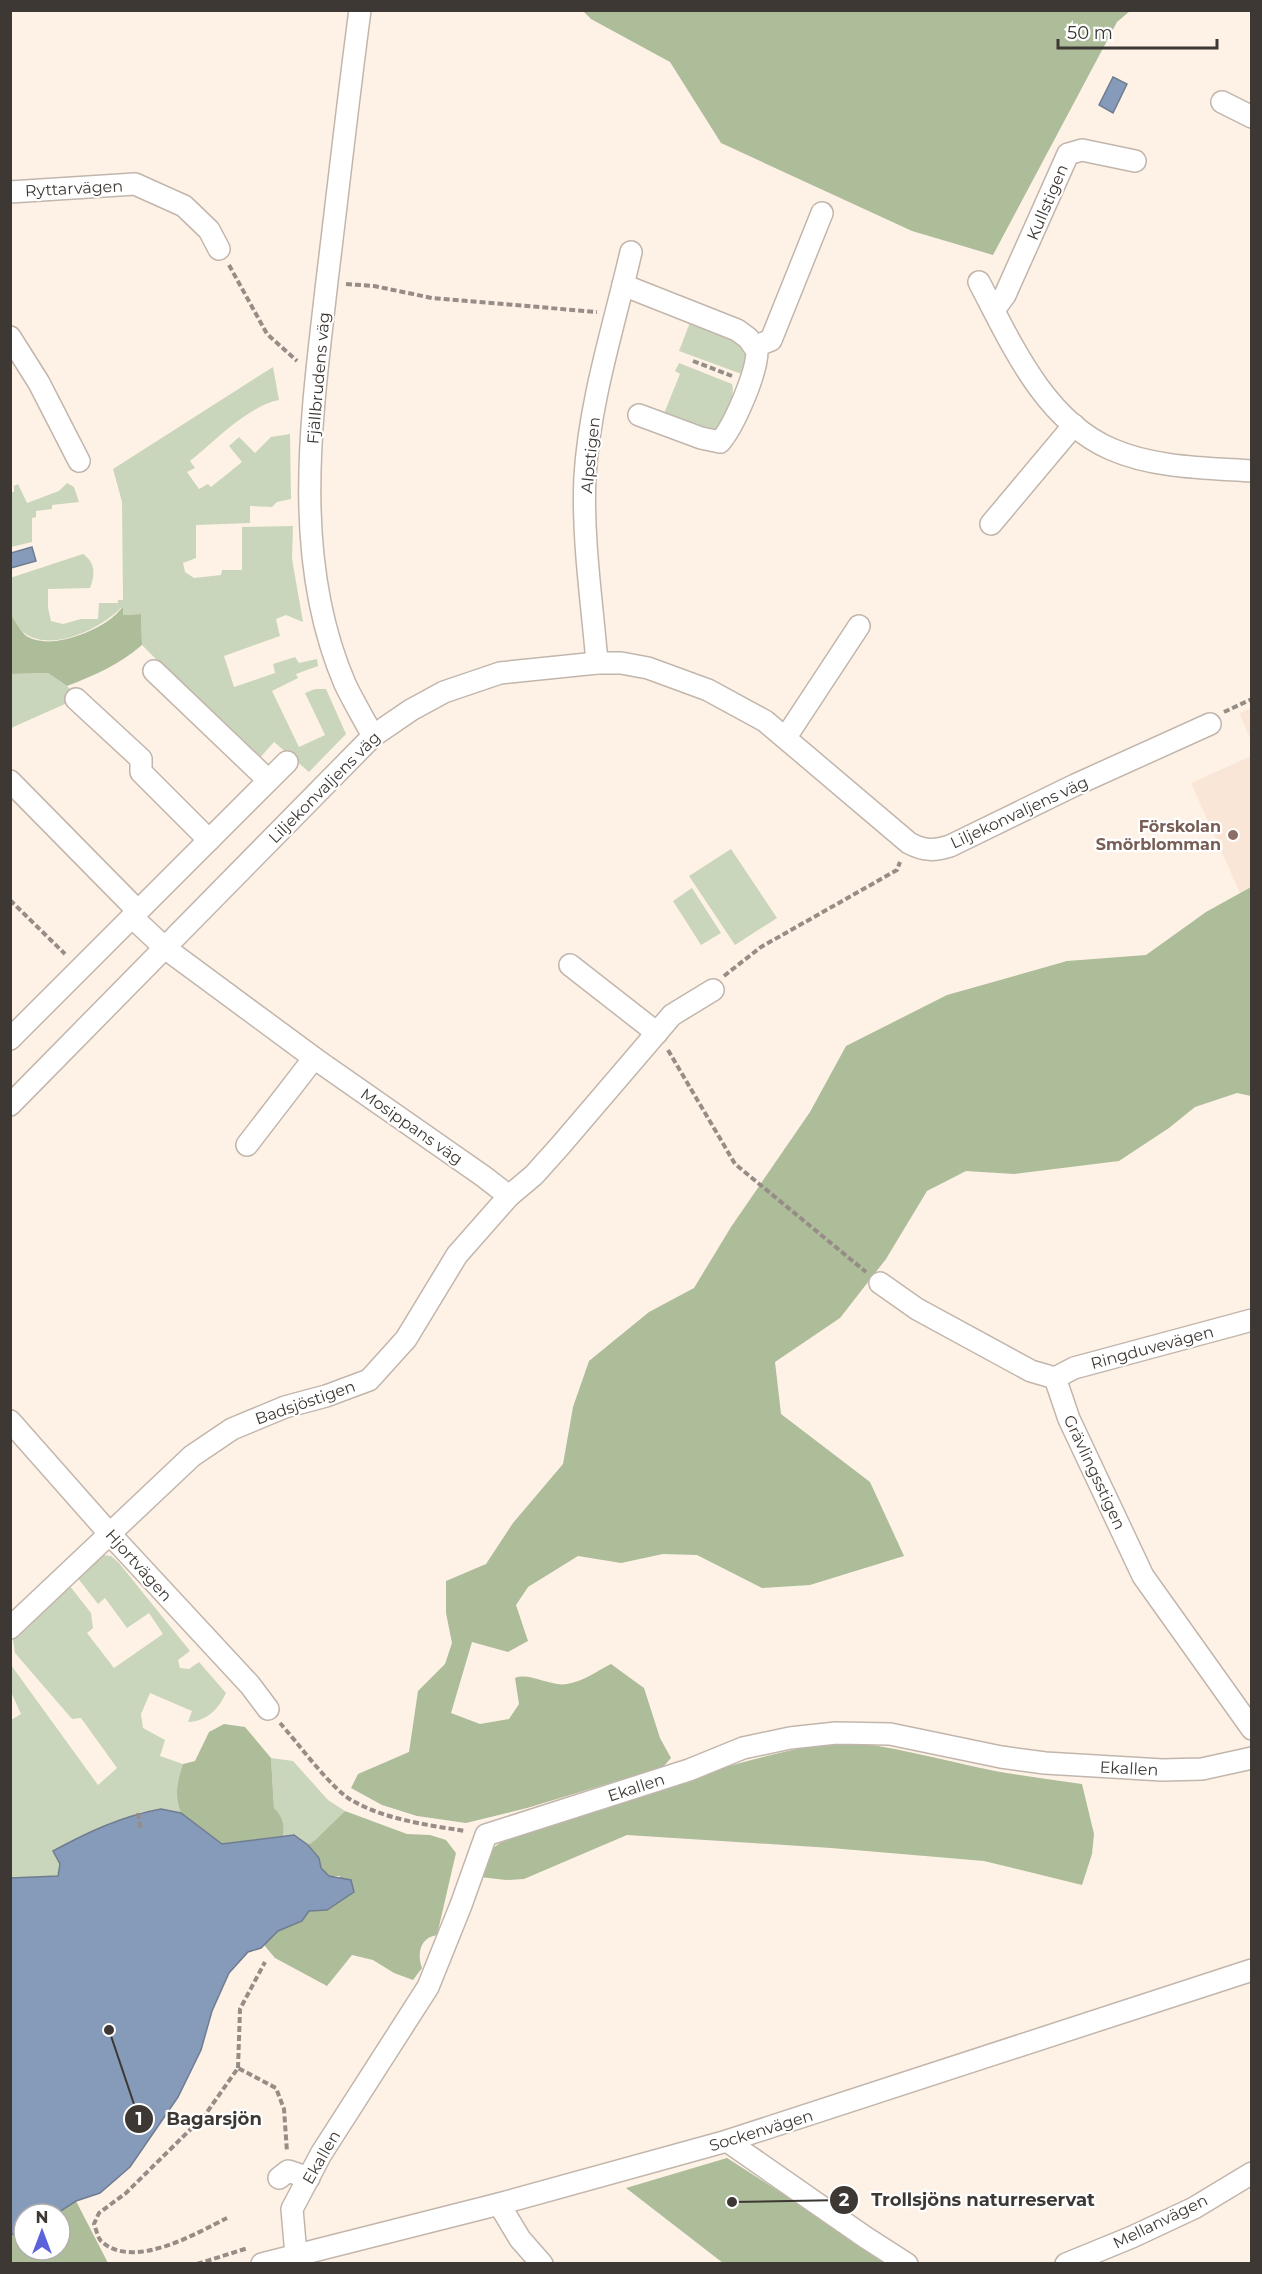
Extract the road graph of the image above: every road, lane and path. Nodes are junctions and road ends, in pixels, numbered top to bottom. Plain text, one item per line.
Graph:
1 (360, 10) edge
2 (1222, 102) dead end
3 (1251, 117) edge
4 (1135, 161) dead end
5 (10, 192) edge
6 (822, 213) dead end
7 (219, 249) joint
8 (631, 252) dead end
9 (327, 282) junction
10 (979, 282) dead end
11 (623, 285) junction
12 (994, 310) junction
13 (616, 314) junction
14 (10, 337) edge
15 (756, 346) junction
16 (693, 361) dead end
17 (316, 375) junction
18 (749, 382) junction
19 (639, 415) dead end
20 (1074, 425) junction
21 (79, 460) dead end
22 (1251, 471) edge
23 (991, 524) dead end
24 (859, 626) dead end
25 (597, 663) junction
26 (154, 671) dead end
27 (76, 699) dead end
28 (1251, 699) edge
29 (1210, 724) joint
30 (373, 736) junction
31 (786, 737) junction
32 (286, 762) dead end
33 (267, 779) junction
34 (10, 781) edge
35 (209, 840) junction
36 (909, 843) junction
37 (10, 900) edge
38 (135, 914) junction
39 (165, 948) junction
40 (570, 965) dead end
41 (80, 970) junction
42 (713, 990) joint
43 (657, 1033) junction
44 (10, 1039) edge
45 (314, 1058) junction
46 (10, 1105) edge
47 (248, 1145) dead end
48 (509, 1196) junction
49 (880, 1283) joint
50 (1251, 1320) edge
51 (1055, 1378) junction
52 (10, 1421) edge
53 (109, 1533) junction
54 (10, 1628) edge
55 (268, 1709) joint
56 (1251, 1729) edge
57 (1251, 1758) edge
58 (138, 1813) dead end
59 (141, 1830) dead end
60 (486, 1835) junction
61 (265, 1962) dead end
62 (1251, 1970) edge
63 (238, 2068) junction
64 (727, 2141) junction
65 (1251, 2173) edge
66 (284, 2174) joint
67 (309, 2178) junction
68 (499, 2204) junction
69 (227, 2218) dead end
70 (296, 2255) junction
71 (262, 2264) edge
72 (542, 2264) edge
73 (907, 2264) edge
74 (1066, 2264) edge

1 - 9 street, Fjällbrudens väg
2 - 3 street
4 - 12 street, Kullstigen
5 - 7 street, Ryttarvägen
6 - 15 street
7 - 17 path
8 - 11 street, Alpstigen
9 - 13 path
9 - 17 street, Fjällbrudens väg
10 - 12 street
11 - 13 street, Alpstigen
11 - 15 street
12 - 20 street
13 - 25 street, Alpstigen
14 - 21 street
15 - 18 street
16 - 18 path
17 - 30 street, Fjällbrudens väg
18 - 19 street
20 - 22 street
20 - 23 street
24 - 31 street
25 - 30 street, Liljekonvaljens väg
25 - 31 street, Liljekonvaljens väg
26 - 33 street
27 - 35 street
28 - 29 path
29 - 36 street, Liljekonvaljens väg
30 - 39 street, Liljekonvaljens väg
31 - 36 street, Liljekonvaljens väg
32 - 33 street
33 - 35 street
34 - 38 street
35 - 38 street
36 - 42 path
37 - 41 path
38 - 39 street, Mosippans väg
38 - 41 street
39 - 45 street, Mosippans väg
39 - 46 street, Liljekonvaljens väg
40 - 43 street
41 - 44 street
42 - 43 street, Badsjöstigen
43 - 48 street, Badsjöstigen
43 - 49 path
45 - 47 street
45 - 48 street, Mosippans väg
48 - 53 street, Badsjöstigen
49 - 51 street
50 - 51 street, Ringduvevägen
51 - 56 street, Grävlingsstigen
52 - 53 street, Hjortvägen
53 - 54 street, Badsjöstigen
53 - 55 street, Hjortvägen
55 - 60 path
57 - 60 street, Ekallen
58 - 59 path
60 - 67 street, Ekallen
61 - 63 path
62 - 64 street, Sockenvägen
63 - 66 path
63 - 69 path
64 - 68 street, Sockenvägen
64 - 73 street
65 - 74 street, Mellanvägen
66 - 67 street
67 - 70 street, Ekallen
68 - 70 street, Sockenvägen
68 - 72 street
70 - 71 street, Sockenvägen

